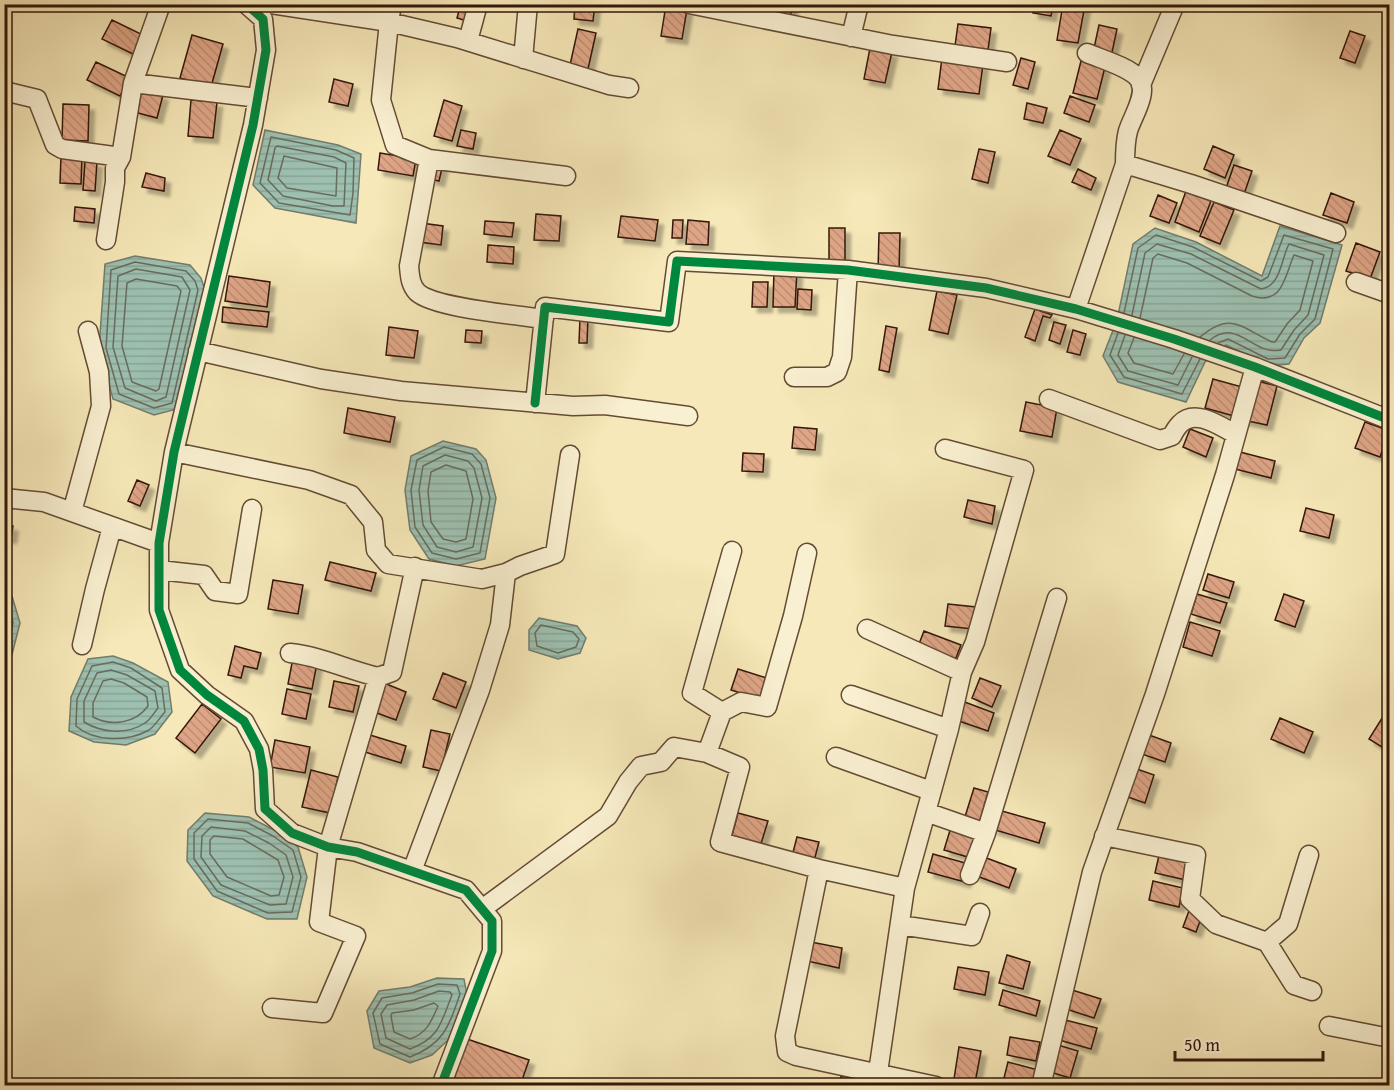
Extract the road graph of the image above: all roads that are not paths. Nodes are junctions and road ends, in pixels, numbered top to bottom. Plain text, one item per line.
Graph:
1 (161, 4) edge
2 (246, 4) edge
3 (272, 4) edge
4 (478, 4) edge
5 (528, 4) edge
6 (689, 4) edge
7 (859, 4) edge
8 (1175, 4) edge
9 (391, 13) edge
10 (851, 37) junction
11 (468, 41) junction
12 (1087, 53) dead end
13 (523, 59) junction
14 (1007, 62) dead end
15 (134, 83) junction
16 (1141, 85) junction
17 (629, 88) dead end
18 (4, 91) edge
19 (258, 98) junction
20 (121, 157) junction
21 (429, 159) junction
22 (1125, 164) junction
23 (566, 176) dead end
24 (1336, 233) dead end
25 (106, 240) dead end
26 (848, 270) junction
27 (1356, 282) dead end
28 (1389, 294) edge
29 (1076, 309) junction
30 (544, 319) junction
31 (88, 332) dead end
32 (198, 351) junction
33 (1255, 368) junction
34 (794, 377) dead end
35 (1049, 399) dead end
36 (535, 403) junction
37 (688, 416) dead end
38 (1389, 420) edge
39 (1235, 434) junction
40 (945, 449) dead end
41 (174, 452) junction
42 (570, 454) dead end
43 (4, 498) edge
44 (252, 509) dead end
45 (72, 512) junction
46 (112, 527) junction
47 (159, 543) junction
48 (732, 551) dead end
49 (807, 553) dead end
50 (415, 567) junction
51 (159, 570) junction
52 (506, 573) junction
53 (1057, 598) dead end
54 (867, 629) dead end
55 (82, 645) dead end
56 (290, 653) dead end
57 (962, 672) junction
58 (378, 678) junction
59 (851, 695) dead end
60 (722, 712) junction
61 (949, 729) junction
62 (707, 753) junction
63 (836, 757) dead end
64 (931, 791) junction
65 (926, 812) junction
66 (986, 833) junction
67 (1104, 836) junction
68 (328, 847) junction
69 (1309, 855) dead end
70 (819, 869) junction
71 (412, 871) junction
72 (970, 875) dead end
73 (905, 888) junction
74 (482, 909) junction
75 (980, 913) dead end
76 (900, 925) junction
77 (1267, 942) junction
78 (1312, 991) dead end
79 (272, 1008) dead end
80 (1329, 1026) dead end
81 (1389, 1038) edge
82 (877, 1079) edge
83 (441, 1086) edge
84 (936, 1086) edge
85 (1041, 1086) edge

1 - 15 street
2 - 19 street
3 - 9 street
4 - 11 street
5 - 13 street
6 - 10 street
7 - 10 street
8 - 16 street
9 - 11 street
9 - 21 street
10 - 14 street
11 - 13 street
12 - 16 street
13 - 17 street
15 - 19 street
15 - 20 street
16 - 22 street
18 - 20 street
19 - 32 street
20 - 25 street
21 - 23 street
21 - 30 street
22 - 24 street
22 - 29 street
26 - 29 street
26 - 30 street
26 - 34 street
27 - 28 street
29 - 33 street
30 - 36 street
31 - 45 street
32 - 36 street
32 - 41 street
33 - 38 street
33 - 39 street
35 - 39 street
36 - 37 street
39 - 67 street
40 - 57 street
41 - 47 street
41 - 50 street
42 - 52 street
43 - 45 street
44 - 51 street
45 - 46 street
46 - 47 street
46 - 55 street
47 - 51 street
48 - 60 street
49 - 60 street
50 - 52 street
50 - 58 street
51 - 68 street
52 - 71 street
53 - 66 street
54 - 57 street
56 - 58 street
57 - 61 street
58 - 68 street
59 - 61 street
60 - 62 street
61 - 64 street
62 - 70 street
62 - 74 street
63 - 64 street
64 - 65 street
65 - 66 street
65 - 73 street
66 - 72 street
67 - 77 street
67 - 85 street
68 - 71 street
68 - 79 street
69 - 77 street
70 - 73 street
70 - 82 street
71 - 74 street
73 - 76 street
74 - 83 street
75 - 76 street
76 - 82 street
77 - 78 street
80 - 81 street
82 - 84 street

